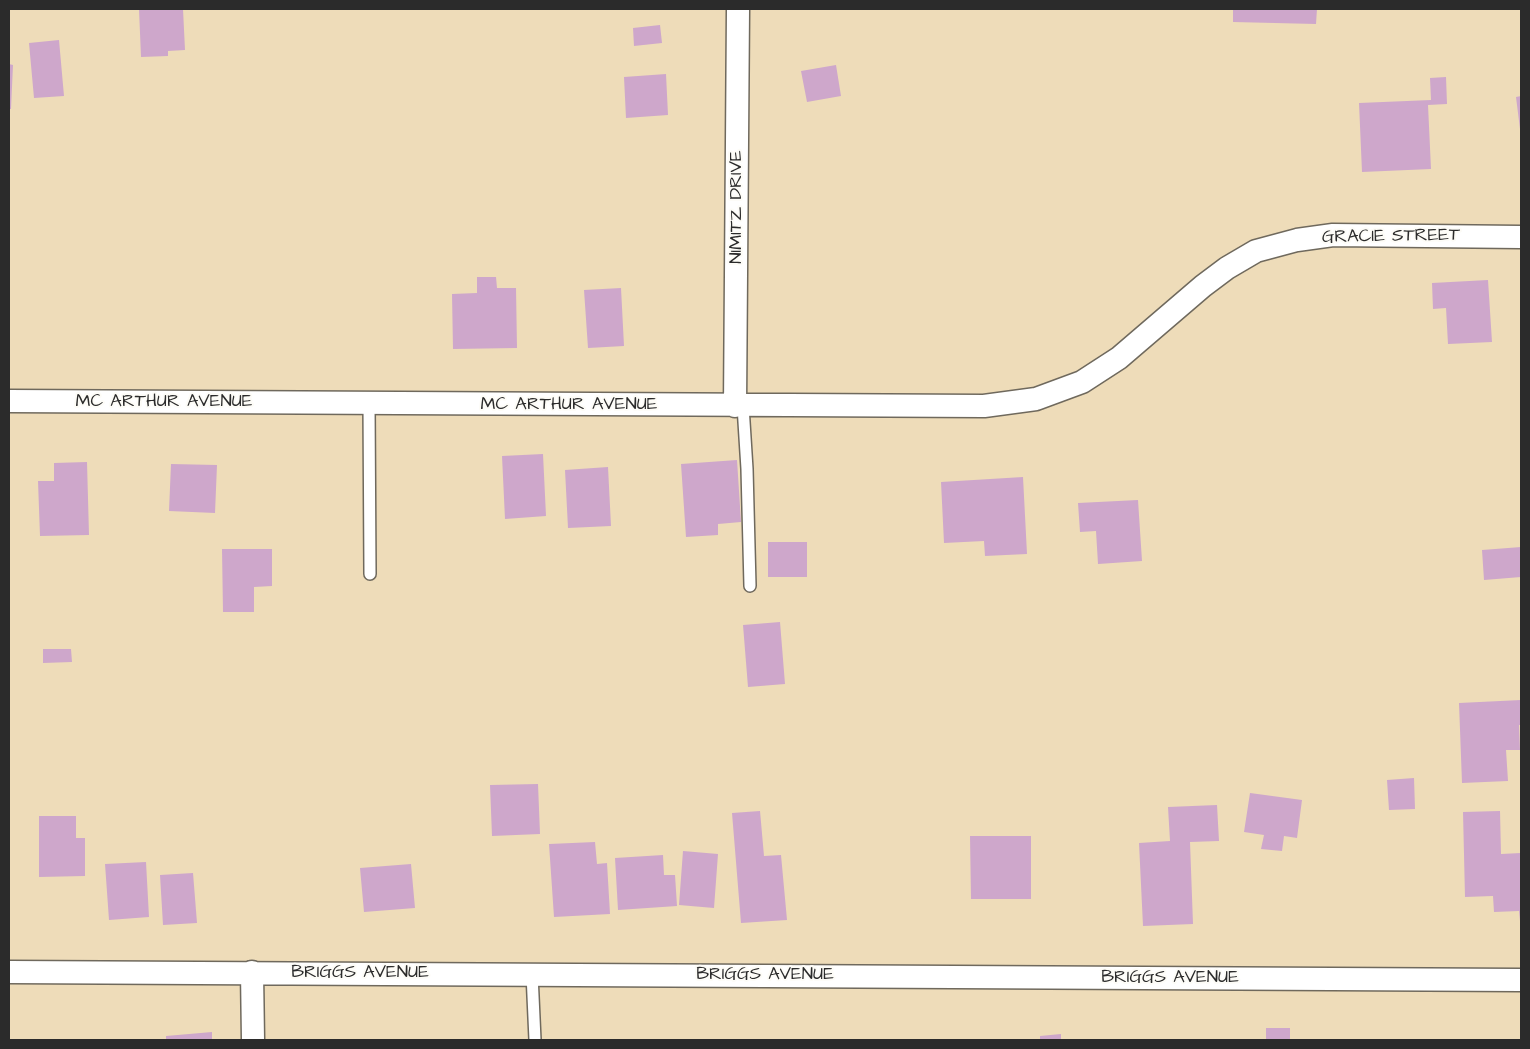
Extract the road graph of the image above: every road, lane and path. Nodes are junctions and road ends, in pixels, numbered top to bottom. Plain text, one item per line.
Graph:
1 (738, 9) edge
2 (1521, 237) edge
3 (1119, 358) joint
4 (9, 401) edge
5 (369, 403) junction
6 (739, 406) junction
7 (370, 574) dead end
8 (750, 586) dead end
9 (9, 972) edge
10 (252, 972) junction
11 (532, 974) junction
12 (1521, 980) edge
13 (253, 1040) edge
14 (535, 1040) edge

1 - 6 street, NIMITZ DRIVE
2 - 3 street, GRACIE STREET
3 - 6 street, MC ARTHUR AVENUE
4 - 5 street, MC ARTHUR AVENUE
5 - 6 street, MC ARTHUR AVENUE
5 - 7 lane
6 - 8 lane
9 - 10 street, BRIGGS AVENUE
10 - 11 street, BRIGGS AVENUE
10 - 13 street
11 - 12 street, BRIGGS AVENUE
11 - 14 lane

